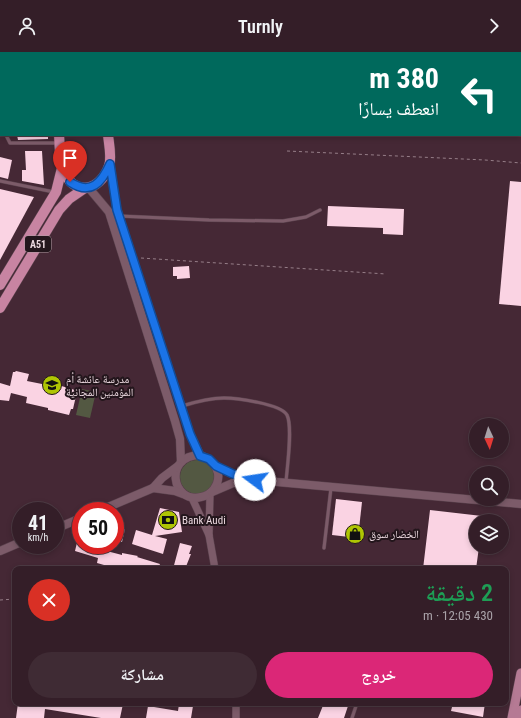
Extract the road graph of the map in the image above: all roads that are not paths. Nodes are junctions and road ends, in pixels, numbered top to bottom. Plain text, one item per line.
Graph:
1 (6, 136) edge
2 (108, 136) edge
3 (60, 139) edge
4 (110, 164) junction
5 (62, 168) junction
6 (0, 181) edge
7 (87, 188) junction
8 (56, 192) junction
9 (320, 210) dead end
10 (119, 216) junction
11 (0, 285) edge
12 (0, 308) edge
13 (181, 406) junction
14 (200, 456) junction
15 (180, 464) junction
16 (216, 466) junction
17 (255, 480) junction
18 (286, 482) junction
19 (331, 486) junction
20 (153, 488) junction
21 (210, 493) junction
22 (189, 497) junction
23 (120, 502) edge
24 (521, 504) edge
25 (209, 535) junction
26 (12, 546) edge
27 (324, 548) dead end
28 (0, 551) edge
29 (214, 566) edge
30 (521, 673) edge
31 (236, 706) edge
32 (356, 706) edge
33 (521, 710) edge
34 (236, 718) edge
35 (352, 718) edge
36 (512, 718) edge
37 (519, 718) edge

1 - 3 lane
2 - 4 highway
3 - 5 highway, A51
4 - 7 highway, A51
4 - 10 main road
5 - 7 highway
5 - 8 highway, A51
6 - 8 lane
7 - 12 highway, A51
7 - 15 main road
8 - 11 highway, A51
9 - 10 lane
10 - 13 main road
13 - 14 main road
13 - 18 lane
14 - 15 main road
14 - 16 main road
15 - 20 main road
15 - 22 main road
16 - 17 main road
16 - 21 main road
17 - 18 main road
17 - 21 main road
18 - 19 main road
19 - 24 main road
19 - 27 lane
20 - 22 main road
20 - 23 main road
21 - 22 main road
21 - 25 street
22 - 25 street
25 - 29 street
26 - 28 main road
30 - 36 main road
31 - 34 street
32 - 35 lane
33 - 37 main road

